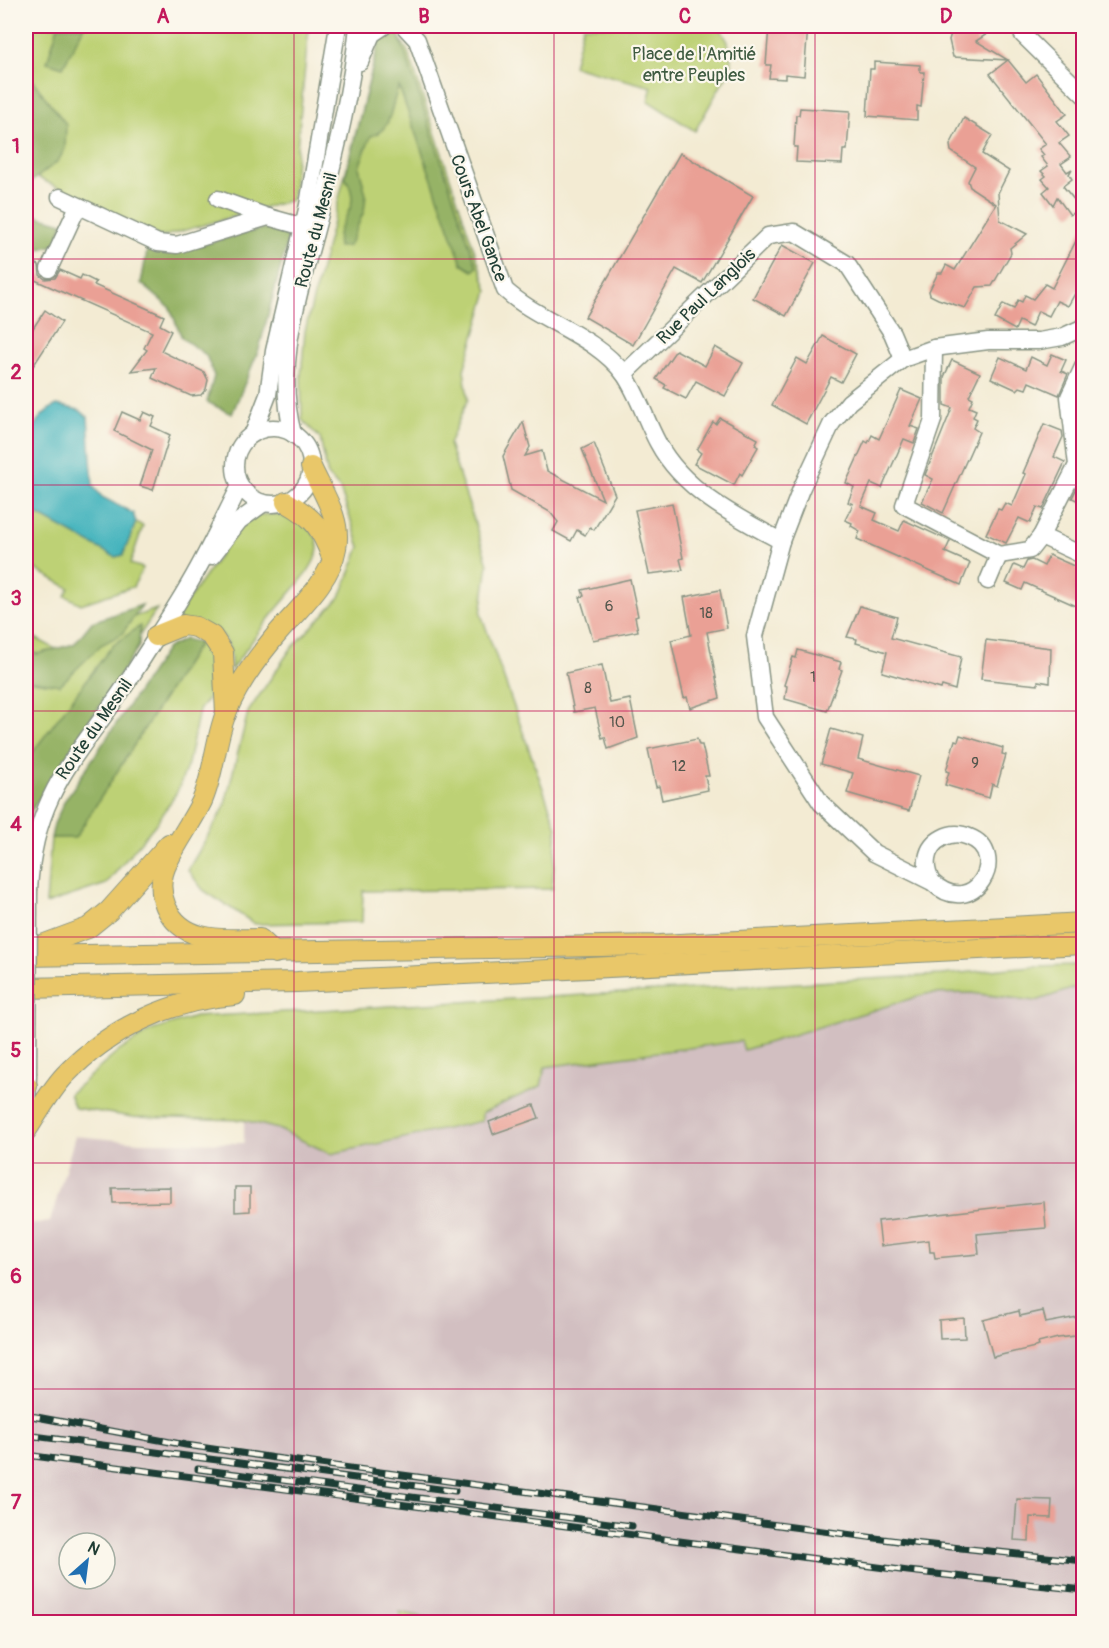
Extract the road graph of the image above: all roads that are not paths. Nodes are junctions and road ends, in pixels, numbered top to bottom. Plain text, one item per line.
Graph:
1 (338, 26) edge
2 (358, 26) edge
3 (384, 26) edge
4 (404, 26) edge
5 (1018, 26) edge
6 (1083, 95) edge
7 (336, 155) junction
8 (60, 197) dead end
9 (218, 199) dead end
10 (78, 206) junction
11 (268, 217) junction
12 (304, 227) junction
13 (49, 270) dead end
14 (1081, 332) edge
15 (934, 348) junction
16 (903, 359) junction
17 (1083, 365) edge
18 (624, 374) junction
19 (253, 434) junction
20 (293, 434) junction
21 (311, 467) junction
22 (240, 486) junction
23 (286, 502) junction
24 (264, 503) junction
25 (1041, 536) junction
26 (781, 542) junction
27 (999, 555) junction
28 (1083, 556) edge
29 (333, 558) junction
30 (988, 581) dead end
31 (186, 589) junction
32 (156, 636) junction
33 (226, 714) junction
34 (191, 819) junction
35 (932, 882) dead end
36 (1083, 923) edge
37 (1083, 944) edge
38 (26, 951) edge
39 (275, 953) junction
40 (26, 956) edge
41 (297, 982) junction
42 (26, 988) edge
43 (27, 1082) edge
44 (26, 1131) edge

1 - 12 street, Route du Mesnil
2 - 7 street, Route du Mesnil
3 - 7 street
4 - 18 street, Cours Abel Gance
5 - 6 street
7 - 20 street, Route du Mesnil
8 - 10 street
9 - 11 street, Route du Mesnil
10 - 11 street
10 - 13 street
11 - 12 street, Route du Mesnil
12 - 19 street, Route du Mesnil
14 - 15 street
15 - 16 street
15 - 27 street
16 - 18 street, Rue Paul Langlois
16 - 26 street
17 - 25 street
18 - 26 street, Cours Abel Gance
19 - 20 street
19 - 22 street
20 - 21 street
21 - 23 street
21 - 29 main road
22 - 24 street
22 - 31 street, Route du Mesnil
23 - 24 street
23 - 29 main road
24 - 31 street, Route du Mesnil
25 - 27 street
25 - 28 street
26 - 35 street
27 - 30 street
29 - 33 main road
31 - 32 street, Route du Mesnil
32 - 33 main road
32 - 43 street, Route du Mesnil, bridge
33 - 34 main road
34 - 38 main road
34 - 39 main road
36 - 39 main road
37 - 41 main road
39 - 40 main road
41 - 42 main road
41 - 44 main road
43 - 44 street, Route du Mesnil

